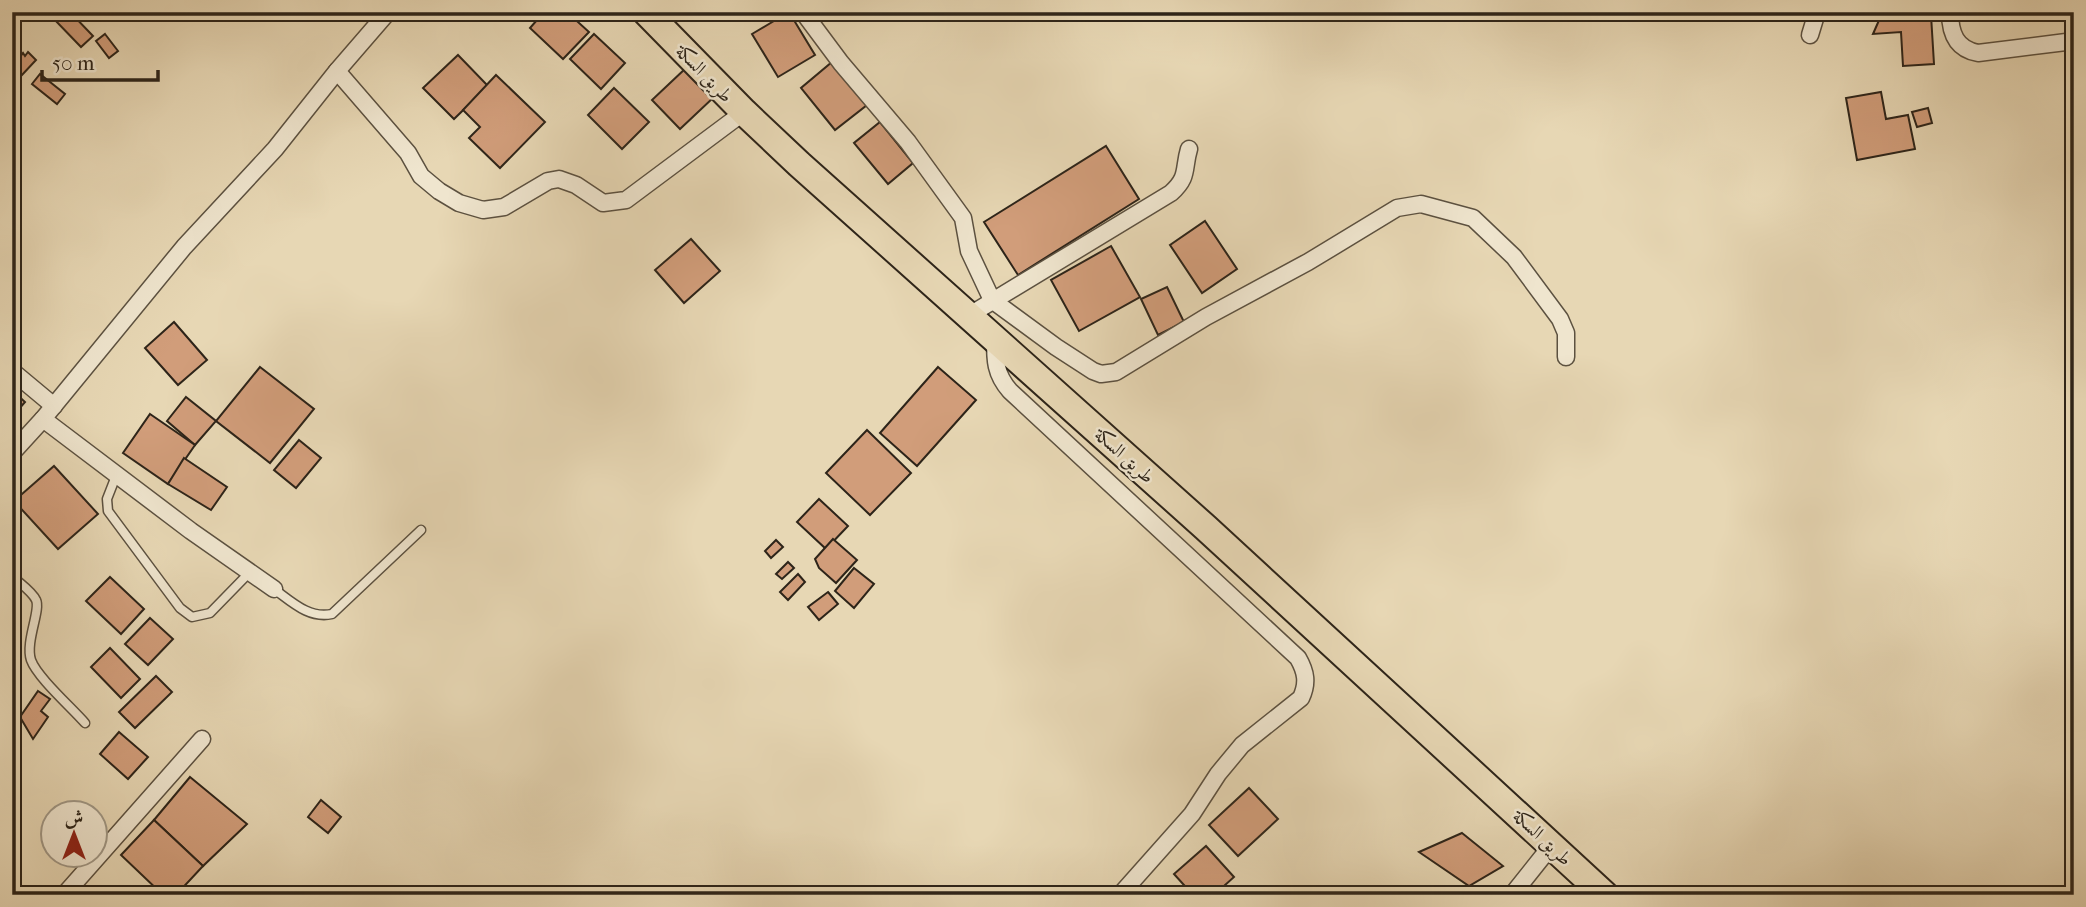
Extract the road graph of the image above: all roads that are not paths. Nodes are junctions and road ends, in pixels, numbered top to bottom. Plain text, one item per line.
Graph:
1 (388, 12) edge
2 (646, 12) edge
3 (803, 12) edge
4 (1817, 12) edge
5 (1950, 12) edge
6 (1810, 36) dead end
7 (2074, 41) edge
8 (337, 71) junction
9 (744, 112) junction
10 (1189, 149) dead end
11 (992, 300) junction
12 (968, 316) junction
13 (995, 339) junction
14 (1566, 357) dead end
15 (12, 371) edge
16 (54, 406) junction
17 (43, 419) junction
18 (12, 453) edge
19 (117, 476) junction
20 (421, 530) dead end
21 (250, 572) junction
22 (12, 576) edge
23 (274, 589) joint
24 (85, 723) dead end
25 (202, 739) dead end
26 (1552, 845) junction
27 (64, 895) edge
28 (1120, 895) edge
29 (1512, 895) edge
30 (1605, 895) edge

1 - 8 street
2 - 9 main road, طريق السكة
3 - 11 street
4 - 6 street
5 - 7 street
8 - 9 street
8 - 16 street
9 - 12 main road, طريق السكة
10 - 11 street
11 - 12 street
11 - 14 street
12 - 13 main road, طريق السكة
13 - 26 main road, طريق السكة
13 - 28 street
15 - 16 street
16 - 17 street
17 - 18 street
17 - 19 street
19 - 21 street
19 - 21 lane
20 - 23 lane
21 - 23 street
22 - 24 lane
25 - 27 street
26 - 29 street
26 - 30 main road, طريق السكة

